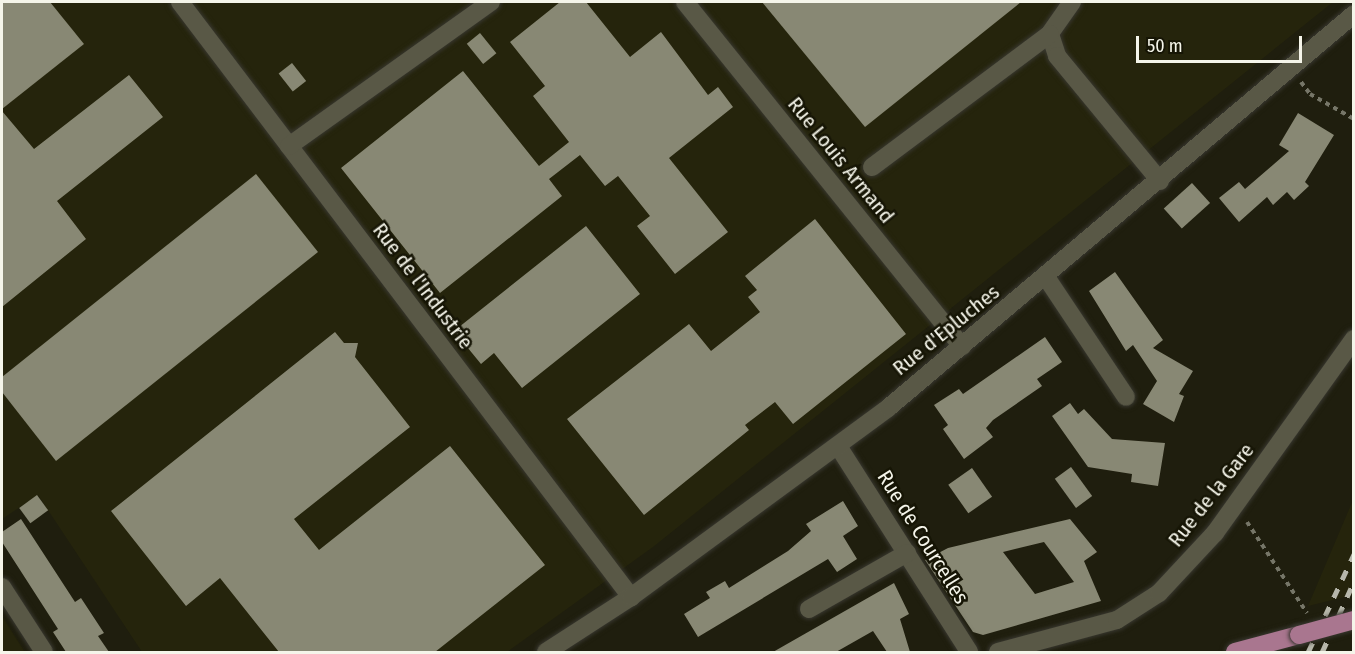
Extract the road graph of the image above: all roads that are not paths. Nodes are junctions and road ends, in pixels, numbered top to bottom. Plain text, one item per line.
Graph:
1 (180, 2) edge
2 (491, 2) edge
3 (686, 2) edge
4 (1072, 2) edge
5 (1353, 15) edge
6 (1050, 34) junction
7 (289, 146) junction
8 (872, 167) dead end
9 (1160, 181) junction
10 (1046, 277) junction
11 (1353, 339) edge
12 (962, 346) junction
13 (1126, 397) dead end
14 (838, 446) junction
15 (907, 553) junction
16 (2, 587) edge
17 (631, 597) junction
18 (809, 609) dead end
19 (1353, 620) edge
20 (44, 652) edge
21 (546, 652) edge
22 (969, 652) edge
23 (998, 652) edge
24 (1235, 652) edge

1 - 7 street, Rue de l'Industrie
2 - 7 street
3 - 12 street, Rue Louis Armand
4 - 6 street
5 - 9 street, Rue d'Epluches
6 - 8 street
6 - 9 street
7 - 17 street, Rue de l'Industrie
9 - 10 street, Rue d'Epluches
10 - 12 street, Rue d'Epluches
10 - 13 street
11 - 23 street, Rue de la Gare
12 - 14 street, Rue d'Epluches
14 - 15 street, Rue de Courcelles
14 - 17 street, Rue d'Epluches
15 - 18 street
15 - 22 street, Rue de Courcelles
16 - 20 street
17 - 21 street, Rue d'Epluches
19 - 24 main road, bridge

